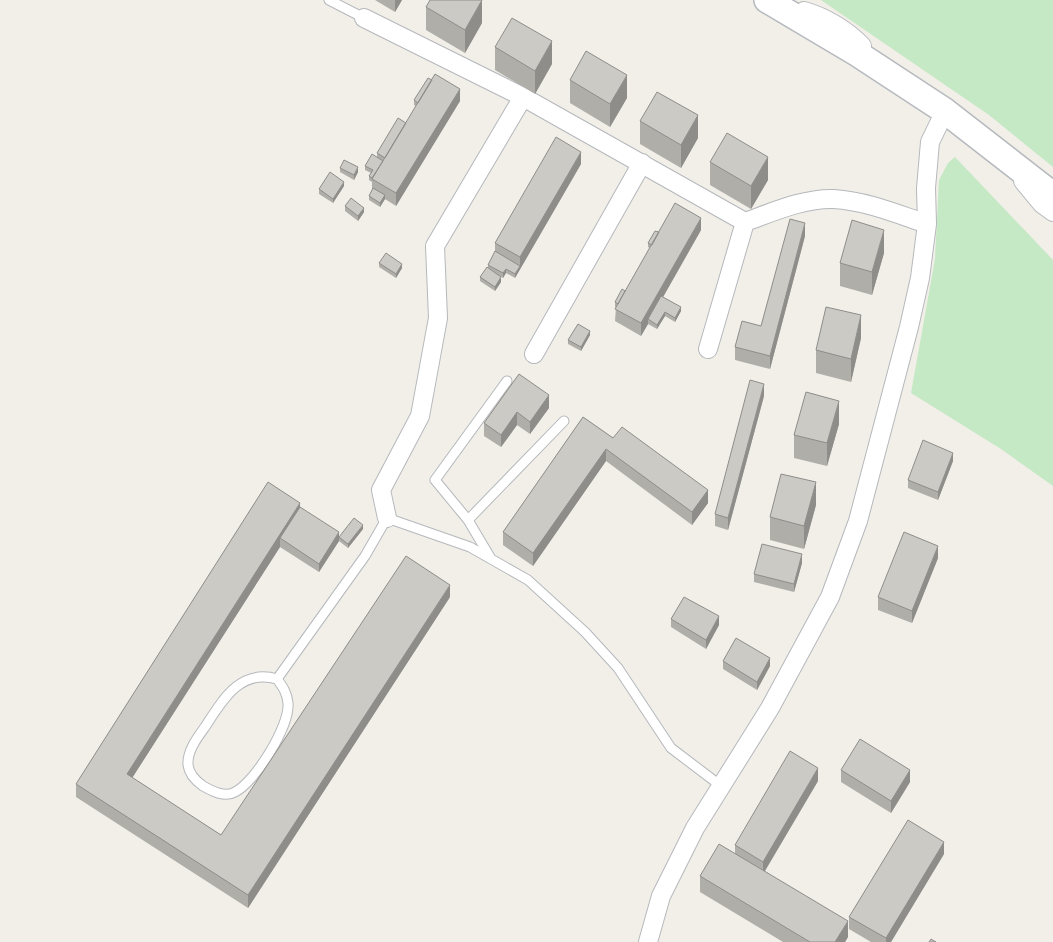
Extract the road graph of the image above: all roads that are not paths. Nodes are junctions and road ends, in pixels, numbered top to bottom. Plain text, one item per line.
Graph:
1 (330, 0) edge
2 (768, 0) edge
3 (364, 18) joint
4 (523, 97) junction
5 (944, 111) junction
6 (1002, 155) junction
7 (642, 163) junction
8 (1053, 195) edge
9 (1053, 212) edge
10 (745, 222) junction
11 (927, 224) junction
12 (708, 349) dead end
13 (534, 354) dead end
14 (507, 381) dead end
15 (564, 421) dead end
16 (387, 518) junction
17 (468, 520) junction
18 (490, 558) junction
19 (277, 679) junction
20 (722, 786) junction
21 (648, 942) edge

1 - 3 lane
2 - 5 main road
3 - 4 street
4 - 7 street
4 - 16 street
5 - 6 main road
5 - 11 street
6 - 8 main road
6 - 9 street
7 - 10 street
7 - 13 street
10 - 11 street
10 - 12 street
11 - 20 street
14 - 17 lane
15 - 17 lane
16 - 18 lane
16 - 19 lane
17 - 18 lane
18 - 20 lane
19 - 19 lane
20 - 21 street

